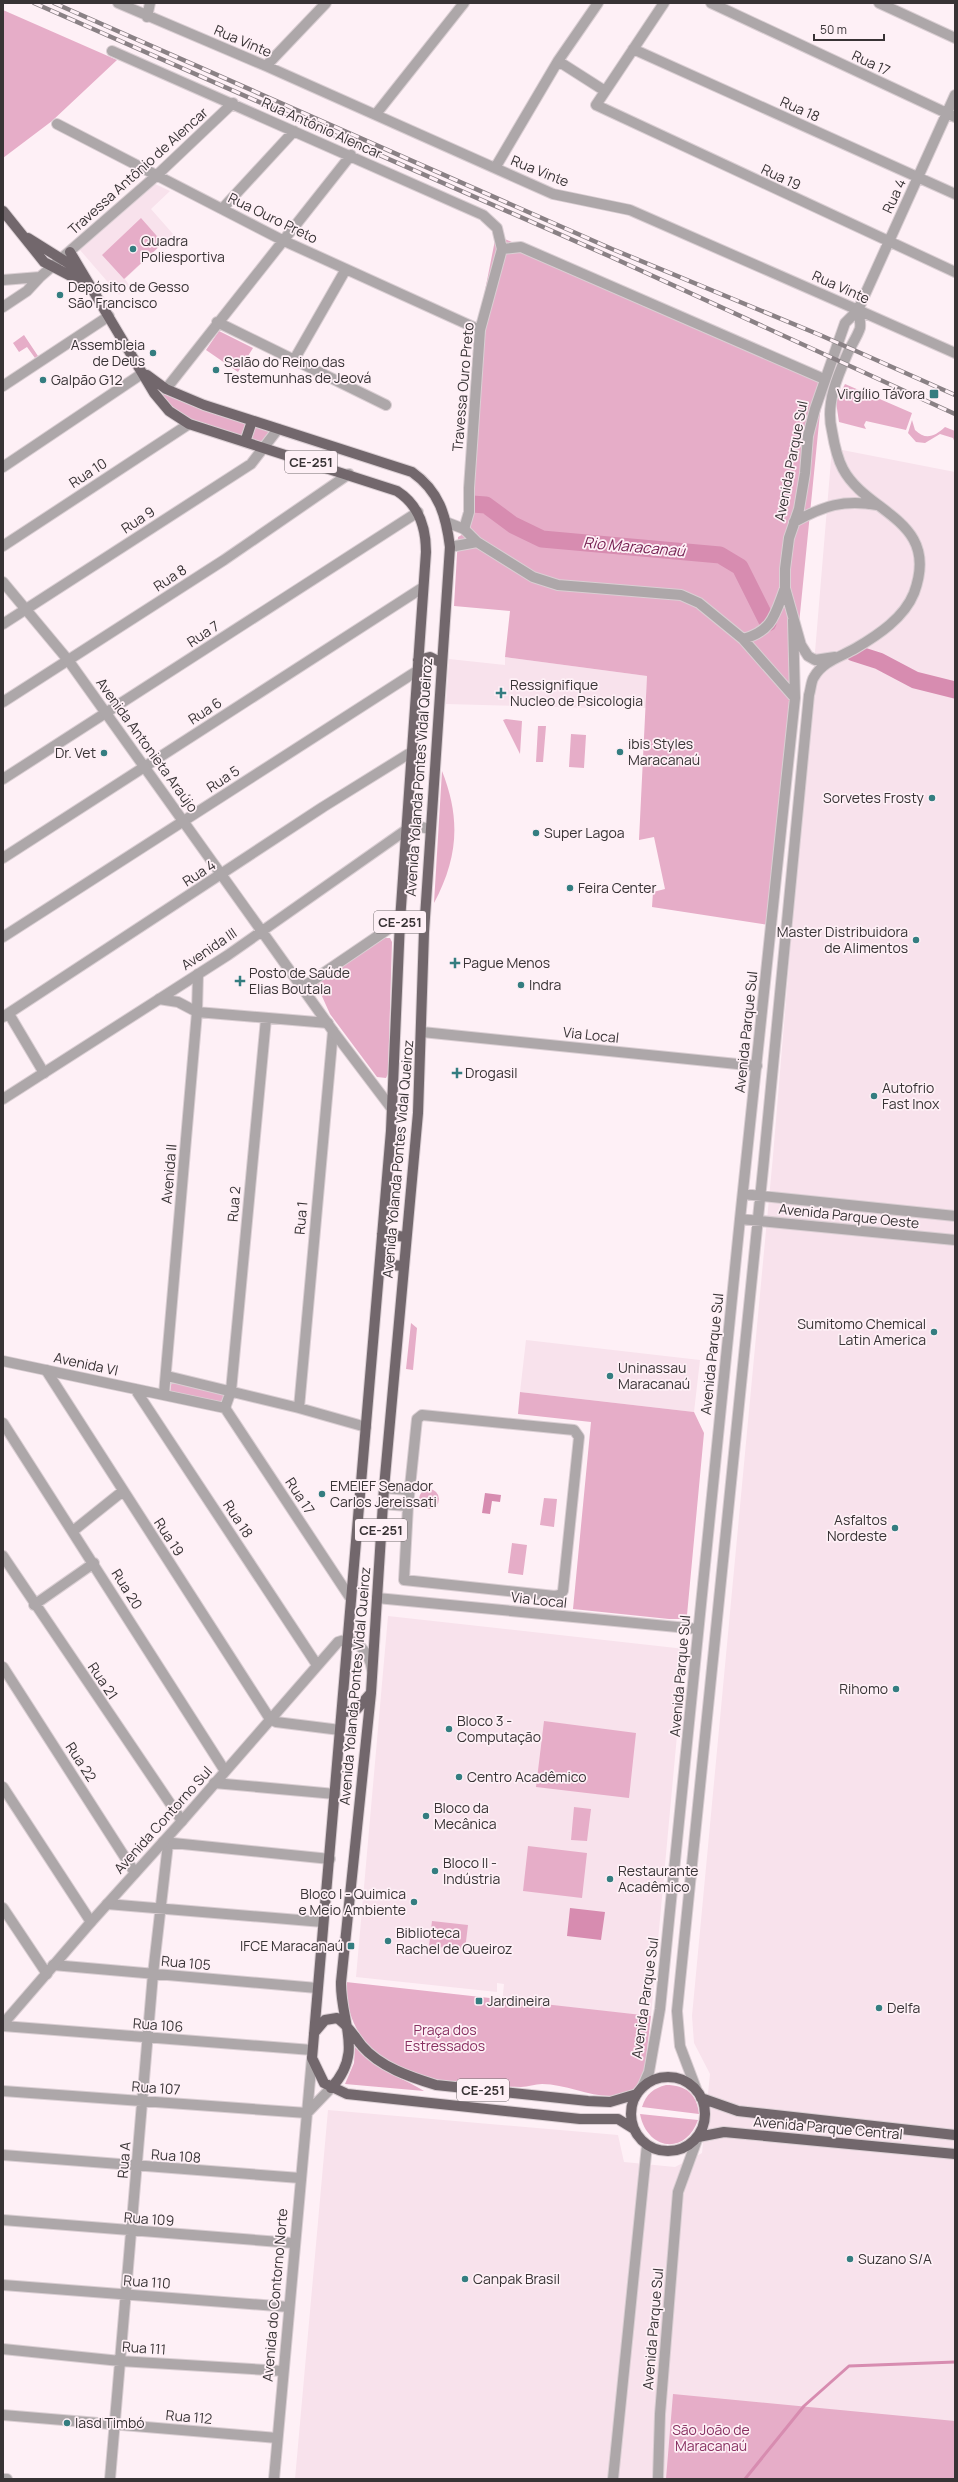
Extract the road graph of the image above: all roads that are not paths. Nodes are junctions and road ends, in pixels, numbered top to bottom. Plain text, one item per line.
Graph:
1 (118, 3) edge
2 (150, 3) edge
3 (326, 3) edge
4 (464, 3) edge
5 (598, 3) edge
6 (711, 3) edge
7 (879, 3) edge
8 (661, 4) edge
9 (147, 16) junction
10 (955, 38) edge
11 (633, 49) junction
12 (112, 51) dead end
13 (558, 61) junction
14 (266, 66) junction
15 (605, 91) junction
16 (955, 95) edge
17 (233, 103) junction
18 (376, 114) junction
19 (951, 115) edge
20 (57, 124) dead end
21 (294, 131) junction
22 (351, 155) junction
23 (495, 168) junction
24 (156, 176) junction
25 (918, 178) junction
26 (955, 194) edge
27 (222, 209) junction
28 (3, 211) edge
29 (22, 234) junction
30 (282, 240) junction
31 (888, 242) junction
32 (502, 249) junction
33 (70, 252) junction
34 (62, 259) junction
35 (52, 268) junction
36 (346, 269) junction
37 (82, 272) junction
38 (955, 272) edge
39 (40, 277) junction
40 (3, 280) edge
41 (96, 294) junction
42 (3, 307) edge
43 (858, 310) junction
44 (109, 316) junction
45 (217, 322) junction
46 (480, 330) junction
47 (955, 353) edge
48 (294, 360) junction
49 (143, 373) junction
50 (824, 379) junction
51 (3, 386) edge
52 (166, 389) junction
53 (386, 405) dead end
54 (252, 421) junction
55 (189, 424) junction
56 (278, 429) junction
57 (245, 442) junction
58 (265, 447) junction
59 (3, 466) edge
60 (349, 474) junction
61 (881, 506) junction
62 (418, 512) junction
63 (446, 522) junction
64 (794, 522) junction
65 (464, 529) junction
66 (477, 542) junction
67 (3, 546) edge
68 (450, 547) junction
69 (3, 582) edge
70 (422, 588) junction
71 (786, 588) junction
72 (26, 608) junction
73 (793, 620) junction
74 (3, 624) edge
75 (743, 639) junction
76 (419, 648) junction
77 (441, 649) junction
78 (835, 657) junction
79 (68, 660) junction
80 (440, 662) junction
81 (418, 666) junction
82 (795, 698) junction
83 (3, 702) edge
84 (106, 713) junction
85 (410, 753) junction
86 (145, 766) junction
87 (3, 779) edge
88 (184, 821) junction
89 (430, 829) junction
90 (406, 830) junction
91 (3, 858) edge
92 (222, 874) junction
93 (400, 921) junction
94 (261, 930) junction
95 (3, 937) edge
96 (198, 974) junction
97 (303, 987) junction
98 (159, 999) junction
99 (197, 1012) junction
100 (6, 1015) edge
101 (266, 1019) junction
102 (331, 1027) junction
103 (422, 1032) junction
104 (757, 1066) junction
105 (44, 1073) junction
106 (3, 1099) edge
107 (392, 1109) junction
108 (743, 1194) junction
109 (761, 1197) junction
110 (955, 1216) edge
111 (740, 1219) junction
112 (759, 1221) junction
113 (382, 1234) junction
114 (406, 1237) junction
115 (955, 1240) edge
116 (380, 1264) junction
117 (403, 1266) junction
118 (3, 1361) edge
119 (46, 1370) junction
120 (167, 1376) junction
121 (135, 1389) junction
122 (231, 1391) junction
123 (164, 1394) junction
124 (225, 1408) junction
125 (299, 1408) junction
126 (3, 1423) edge
127 (366, 1428) junction
128 (384, 1488) junction
129 (409, 1490) junction
130 (123, 1491) junction
131 (382, 1504) junction
132 (408, 1506) junction
133 (73, 1531) junction
134 (3, 1556) edge
135 (94, 1563) junction
136 (377, 1598) junction
137 (351, 1599) junction
138 (34, 1605) junction
139 (698, 1629) junction
140 (348, 1641) junction
141 (317, 1665) junction
142 (3, 1667) edge
143 (373, 1672) junction
144 (371, 1693) junction
145 (342, 1713) junction
146 (270, 1719) junction
147 (340, 1730) junction
148 (225, 1771) junction
149 (214, 1783) junction
150 (3, 1787) edge
151 (335, 1794) junction
152 (182, 1821) junction
153 (165, 1843) junction
154 (330, 1859) junction
155 (135, 1873) junction
156 (107, 1904) junction
157 (3, 1908) edge
158 (160, 1908) junction
159 (91, 1922) junction
160 (323, 1922) junction
161 (53, 1965) junction
162 (47, 1974) junction
163 (154, 1974) junction
164 (317, 1988) junction
165 (3, 2025) edge
166 (348, 2027) junction
167 (314, 2033) junction
168 (148, 2038) junction
169 (312, 2054) junction
170 (331, 2088) junction
171 (3, 2091) edge
172 (640, 2091) junction
173 (699, 2094) junction
174 (143, 2101) junction
175 (307, 2113) junction
176 (634, 2129) junction
177 (955, 2135) edge
178 (698, 2137) junction
179 (647, 2145) junction
180 (955, 2154) edge
181 (3, 2156) edge
182 (138, 2167) junction
183 (300, 2178) junction
184 (3, 2220) edge
185 (131, 2231) junction
186 (294, 2243) junction
187 (3, 2285) edge
188 (127, 2295) junction
189 (289, 2307) junction
190 (3, 2349) edge
191 (120, 2361) junction
192 (283, 2371) junction
193 (3, 2415) edge
194 (116, 2425) junction
195 (277, 2438) junction
196 (3, 2479) edge
197 (7, 2479) edge
198 (110, 2479) edge
199 (274, 2479) edge
200 (613, 2479) edge
201 (658, 2479) edge

1 - 9 street, Rua Vinte
2 - 9 street
3 - 14 street
4 - 18 street
5 - 13 street
6 - 19 street, Rua 17
7 - 10 street
8 - 11 street
9 - 14 street, Rua Vinte
11 - 15 street
11 - 25 street, Rua 18
12 - 17 street, Rua Antônio Alencar
13 - 15 street
13 - 23 street
14 - 18 street, Rua Vinte
15 - 31 street, Rua 19
16 - 19 street, Rua 4
17 - 21 street, Rua Antônio Alencar
17 - 24 street, Travessa Antônio de Alencar
18 - 23 street, Rua Vinte
19 - 25 street, Rua 4
20 - 24 street, Rua Ouro Preto
21 - 22 street, Rua Antônio Alencar
21 - 27 street
22 - 30 street
22 - 32 street, Rua Antônio Alencar
23 - 43 street, Rua Vinte
24 - 27 street, Rua Ouro Preto
24 - 33 street, Travessa Antônio de Alencar
25 - 26 street, Rua 18
25 - 31 street, Rua 4
27 - 30 street, Rua Ouro Preto
28 - 29 main road, CE-251
29 - 34 main road, CE-251
29 - 35 main road, CE-251
30 - 36 street, Rua Ouro Preto
30 - 45 street
31 - 38 street, Rua 19
31 - 43 street, Rua 4
32 - 46 street, Travessa Ouro Preto
32 - 50 street
33 - 34 street, Travessa Antônio de Alencar
33 - 37 main road, Avenida Yolanda Pontes Vidal Queiroz
34 - 35 street, Travessa Antônio de Alencar
34 - 37 main road, CE-251
35 - 39 street, Travessa Antônio de Alencar
35 - 41 main road, CE-251
36 - 46 street, Rua Ouro Preto
36 - 48 street
37 - 41 main road, Avenida Yolanda Pontes Vidal Queiroz / CE-251
39 - 40 street
39 - 42 street, Travessa Antônio de Alencar
41 - 44 main road, Avenida Yolanda Pontes Vidal Queiroz / CE-251
43 - 47 street, Rua Vinte
43 - 50 street, Avenida Parque Sul
43 - 61 street, Avenida Parque Sul
44 - 49 main road, Avenida Yolanda Pontes Vidal Queiroz / CE-251
44 - 51 street
45 - 48 street
45 - 52 street
46 - 65 street, Travessa Ouro Preto
48 - 53 street
49 - 52 main road, Avenida Yolanda Pontes Vidal Queiroz / CE-251
49 - 55 main road, Avenida Yolanda Pontes Vidal Queiroz / CE-251
49 - 59 street
50 - 64 street, Avenida Parque Sul
52 - 54 main road, Avenida Yolanda Pontes Vidal Queiroz / CE-251
54 - 56 main road, Avenida Yolanda Pontes Vidal Queiroz / CE-251
54 - 57 main road
55 - 57 main road, Avenida Yolanda Pontes Vidal Queiroz / CE-251
55 - 67 street, Rua 10
56 - 58 street, Rua 9
56 - 63 main road, Avenida Yolanda Pontes Vidal Queiroz / CE-251
57 - 58 main road, Avenida Yolanda Pontes Vidal Queiroz / CE-251
58 - 60 main road, Avenida Yolanda Pontes Vidal Queiroz / CE-251
58 - 72 street, Rua 9
60 - 62 main road, Avenida Yolanda Pontes Vidal Queiroz / CE-251
60 - 79 street, Rua 8
61 - 64 street
61 - 78 street, Avenida Parque Sul
62 - 70 main road, Avenida Yolanda Pontes Vidal Queiroz / CE-251
62 - 84 street, Rua 7
63 - 65 street
63 - 68 main road, Avenida Yolanda Pontes Vidal Queiroz / CE-251
64 - 71 street, Avenida Parque Sul
65 - 66 street
66 - 68 street
66 - 75 street
68 - 77 main road, Avenida Yolanda Pontes Vidal Queiroz / CE-251
69 - 72 street, Avenida Antonieta Araújo
70 - 76 main road, Avenida Yolanda Pontes Vidal Queiroz / CE-251
70 - 86 street, Rua 6
71 - 73 street, Avenida Parque Sul
71 - 75 street
72 - 74 street, Rua 9
72 - 79 street, Avenida Antonieta Araújo
73 - 78 street, Avenida Parque Sul
73 - 82 street, Avenida Parque Sul
75 - 82 street
76 - 77 main road
76 - 81 main road, Avenida Yolanda Pontes Vidal Queiroz / CE-251
77 - 80 main road, Avenida Yolanda Pontes Vidal Queiroz / CE-251
78 - 109 street, Avenida Parque Sul
79 - 83 street, Rua 8
79 - 84 street, Avenida Antonieta Araújo
80 - 81 main road
80 - 89 main road, Avenida Yolanda Pontes Vidal Queiroz / CE-251
81 - 85 main road, Avenida Yolanda Pontes Vidal Queiroz / CE-251
81 - 88 street, Rua 5
82 - 104 street, Avenida Parque Sul
84 - 86 street, Avenida Antonieta Araújo
84 - 87 street, Rua 7
85 - 90 main road, Avenida Yolanda Pontes Vidal Queiroz / CE-251
85 - 92 street, Rua 4
86 - 88 street, Avenida Antonieta Araújo
86 - 91 street, Rua 6
88 - 92 street, Avenida Antonieta Araújo
88 - 95 street, Rua 5
89 - 90 street, Avenida III
89 - 103 main road, Avenida Yolanda Pontes Vidal Queiroz / CE-251
90 - 93 main road, Avenida Yolanda Pontes Vidal Queiroz / CE-251
90 - 94 street, Avenida III
92 - 94 street, Avenida Antonieta Araújo
92 - 100 street, Rua 4
93 - 97 street
93 - 107 main road, Avenida Yolanda Pontes Vidal Queiroz / CE-251
94 - 96 street, Avenida III
94 - 97 street, Avenida Antonieta Araújo
96 - 98 street, Avenida III
96 - 99 street, Avenida II
97 - 102 street, Avenida Antonieta Araújo
98 - 99 street
98 - 105 street, Avenida III
99 - 101 street
99 - 120 street, Avenida II
100 - 105 street
101 - 102 street
101 - 122 street, Rua 2
102 - 107 street, Avenida Antonieta Araújo
102 - 125 street, Rua 1
103 - 104 street, Via Local
103 - 114 main road, Avenida Yolanda Pontes Vidal Queiroz / CE-251
104 - 108 street, Avenida Parque Sul
105 - 106 street, Avenida III
107 - 113 main road, Avenida Yolanda Pontes Vidal Queiroz / CE-251
108 - 109 street, Avenida Parque Oeste
108 - 111 street, Avenida Parque Sul
109 - 110 street, Avenida Parque Oeste
109 - 112 street, Avenida Parque Sul
111 - 112 street, Avenida Parque Oeste
111 - 139 street, Avenida Parque Sul
112 - 115 street, Avenida Parque Oeste
112 - 173 street, Avenida Parque Sul
113 - 114 main road
113 - 116 main road, Avenida Yolanda Pontes Vidal Queiroz / CE-251
114 - 117 main road, Avenida Yolanda Pontes Vidal Queiroz / CE-251
116 - 117 main road
116 - 127 main road, Avenida Yolanda Pontes Vidal Queiroz / CE-251
117 - 128 main road, Avenida Yolanda Pontes Vidal Queiroz / CE-251
118 - 119 street, Avenida VI
119 - 121 street, Avenida VI
119 - 130 street, Rua 19
120 - 122 street
120 - 123 street, Avenida II
121 - 123 street, Avenida VI
121 - 141 street, Rua 18
122 - 124 street, Rua 2
122 - 125 street
123 - 124 street, Avenida VI
124 - 137 street, Rua 17
125 - 127 street
126 - 133 street, Rua 20
127 - 137 main road, Avenida Yolanda Pontes Vidal Queiroz / CE-251
128 - 129 street
128 - 131 main road, Avenida Yolanda Pontes Vidal Queiroz / CE-251
129 - 132 street
129 - 132 street
130 - 133 street
130 - 146 street, Rua 19
131 - 132 street
131 - 136 main road, Avenida Yolanda Pontes Vidal Queiroz / CE-251
133 - 135 street, Rua 20
134 - 138 street, Rua 21
135 - 138 street
135 - 148 street, Rua 20
136 - 139 street, Via Local
136 - 143 main road, Avenida Yolanda Pontes Vidal Queiroz / CE-251
137 - 140 main road, Avenida Yolanda Pontes Vidal Queiroz / CE-251
138 - 152 street, Rua 21
139 - 172 street, Avenida Parque Sul
140 - 141 street, Avenida Contorno Sul
140 - 143 street
140 - 145 main road, Avenida Yolanda Pontes Vidal Queiroz / CE-251
141 - 146 street, Avenida Contorno Sul
142 - 155 street, Rua 22
143 - 144 main road, Avenida Yolanda Pontes Vidal Queiroz / CE-251
144 - 145 main road
144 - 166 main road, Avenida Yolanda Pontes Vidal Queiroz / CE-251
145 - 147 main road, Avenida Yolanda Pontes Vidal Queiroz / CE-251
146 - 147 street
146 - 148 street, Avenida Contorno Sul
147 - 151 main road, Avenida Yolanda Pontes Vidal Queiroz / CE-251
148 - 149 street, Avenida Contorno Sul
149 - 151 street
149 - 152 street, Avenida Contorno Sul
150 - 159 street
151 - 154 main road, Avenida Yolanda Pontes Vidal Queiroz / CE-251
152 - 153 street, Avenida Contorno Sul
153 - 154 street
153 - 155 street, Avenida Contorno Sul
153 - 158 street, Rua A
154 - 160 main road, Avenida Yolanda Pontes Vidal Queiroz / CE-251
155 - 156 street, Avenida Contorno Sul
156 - 158 street
156 - 159 street, Avenida Contorno Sul
157 - 162 street
158 - 160 street
158 - 163 street, Rua A
159 - 161 street, Avenida Contorno Sul
160 - 164 main road, Avenida Yolanda Pontes Vidal Queiroz / CE-251
161 - 162 street, Avenida Contorno Sul
161 - 163 street, Rua 105
162 - 165 street, Avenida Contorno Sul
163 - 164 street, Rua 105
163 - 168 street, Rua A
164 - 167 main road, Avenida Yolanda Pontes Vidal Queiroz / CE-251
165 - 168 street, Rua 106
166 - 167 main road, CE-251
166 - 170 main road, CE-251
166 - 172 main road, CE-251
167 - 169 main road, CE-251
168 - 169 street, Rua 106
168 - 174 street, Rua A
169 - 170 main road
169 - 175 street, Avenida do Contorno Norte
170 - 175 street
170 - 176 main road, CE-251
171 - 174 street, Rua 107
172 - 173 main road, CE-251
172 - 176 main road
173 - 177 main road, Avenida Parque Central
173 - 178 main road
174 - 175 street, Rua 107
174 - 182 street, Rua A
175 - 183 street, Avenida do Contorno Norte
176 - 179 main road, CE-251
178 - 179 main road
178 - 180 main road, Avenida Parque Central
178 - 201 street, Avenida Parque Sul
179 - 200 street, Avenida Parque Sul
181 - 182 street, Rua 108
182 - 183 street, Rua 108
182 - 185 street, Rua A
183 - 186 street, Avenida do Contorno Norte
184 - 185 street, Rua 109
185 - 186 street, Rua 109
185 - 188 street, Rua A
186 - 189 street, Avenida do Contorno Norte
187 - 188 street, Rua 110
188 - 189 street, Rua 110
188 - 191 street, Rua A
189 - 192 street, Avenida do Contorno Norte
190 - 191 street, Rua 111
191 - 192 street, Rua 111
191 - 194 street, Rua A
192 - 195 street, Avenida do Contorno Norte
193 - 194 street, Rua 112
194 - 195 street, Rua 112
194 - 198 street, Rua A
195 - 199 street, Avenida do Contorno Norte
196 - 197 street

